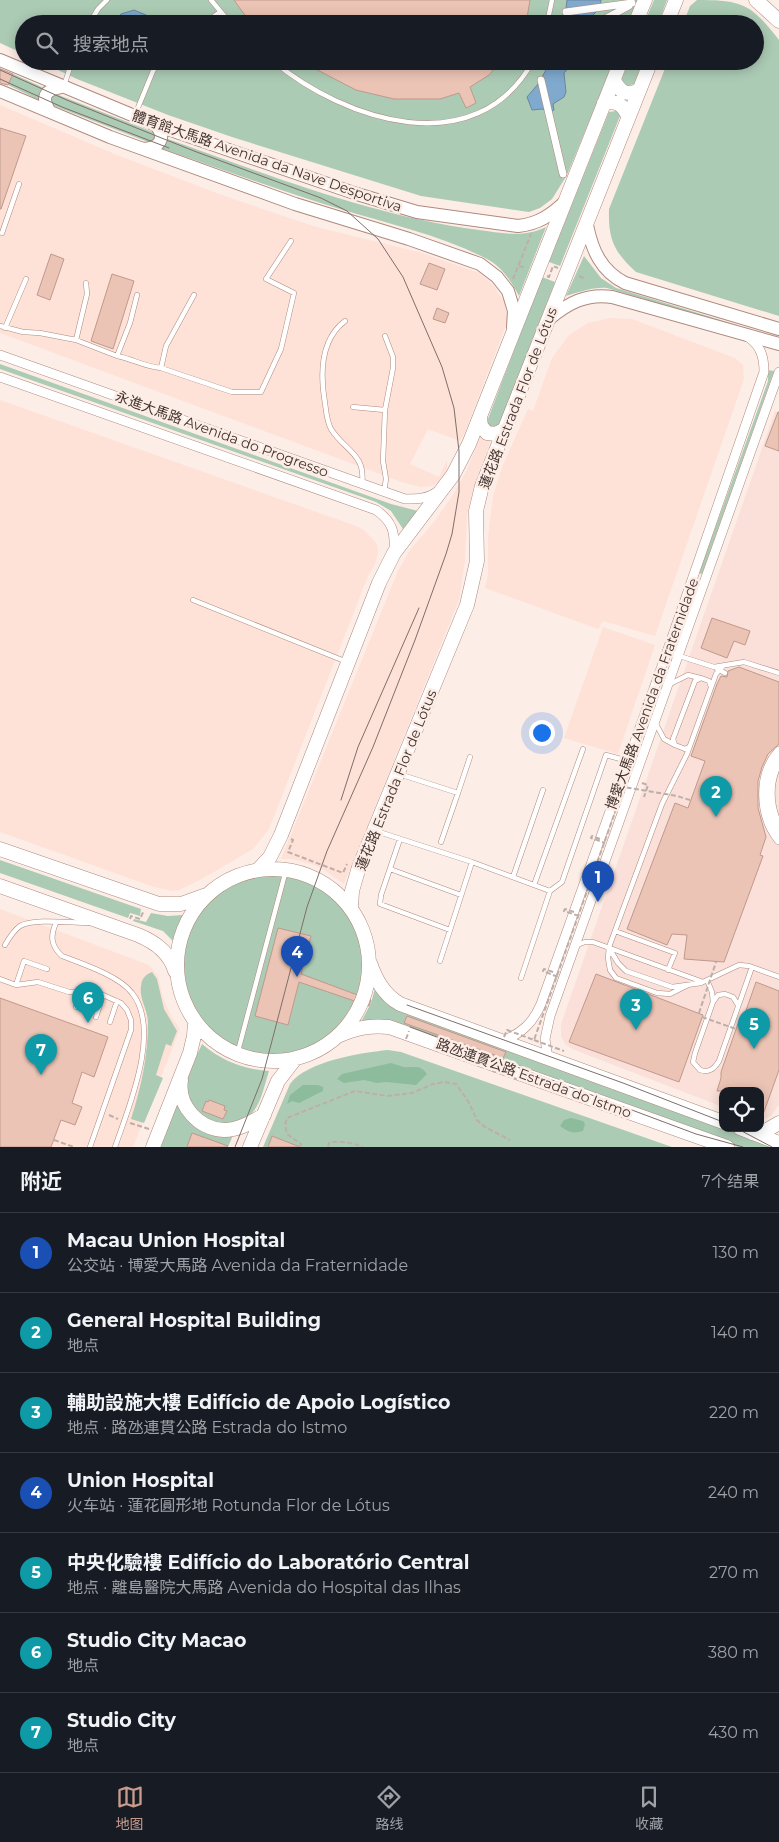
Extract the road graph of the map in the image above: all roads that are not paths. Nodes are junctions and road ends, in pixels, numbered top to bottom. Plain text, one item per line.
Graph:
1 (107, 0) edge
2 (211, 0) edge
3 (552, 0) edge
4 (676, 0) edge
5 (756, 0) edge
6 (637, 2) edge
7 (220, 12) junction
8 (566, 12) dead end
9 (94, 15) edge
10 (216, 15) edge
11 (223, 15) edge
12 (550, 15) edge
13 (612, 15) edge
14 (636, 15) edge
15 (670, 15) edge
16 (779, 21) edge
17 (0, 60) edge
18 (15, 67) edge
19 (23, 70) edge
20 (69, 70) edge
21 (154, 70) edge
22 (284, 70) edge
23 (528, 70) edge
24 (618, 70) edge
25 (647, 70) edge
26 (541, 80) dead end
27 (614, 80) junction
28 (62, 87) junction
29 (639, 90) junction
30 (0, 91) edge
31 (604, 103) junction
32 (50, 112) junction
33 (134, 116) junction
34 (628, 116) junction
35 (156, 125) junction
36 (143, 149) junction
37 (563, 174) dead end
38 (19, 184) dead end
39 (565, 202) junction
40 (587, 225) junction
41 (1, 232) edge
42 (0, 240) edge
43 (291, 241) dead end
44 (26, 279) dead end
45 (86, 283) dead end
46 (137, 295) dead end
47 (194, 295) dead end
48 (549, 319) junction
49 (345, 320) dead end
50 (2, 327) edge
51 (779, 329) edge
52 (744, 334) junction
53 (512, 335) junction
54 (385, 336) dead end
55 (76, 340) junction
56 (779, 344) edge
57 (0, 355) edge
58 (117, 356) junction
59 (161, 368) junction
60 (779, 372) edge
61 (0, 377) edge
62 (777, 382) edge
63 (352, 407) dead end
64 (385, 410) junction
65 (480, 418) junction
66 (503, 430) junction
67 (362, 484) junction
68 (444, 487) junction
69 (384, 492) junction
70 (394, 552) junction
71 (193, 600) dead end
72 (667, 652) junction
73 (679, 654) junction
74 (348, 662) junction
75 (751, 664) junction
76 (721, 668) junction
77 (743, 669) dead end
78 (725, 672) dead end
79 (779, 673) edge
80 (701, 678) junction
81 (667, 686) junction
82 (711, 688) junction
83 (644, 716) junction
84 (655, 720) junction
85 (674, 745) junction
86 (689, 748) junction
87 (583, 749) dead end
88 (779, 751) edge
89 (470, 757) dead end
90 (779, 760) edge
91 (628, 761) junction
92 (398, 774) junction
93 (543, 790) dead end
94 (458, 793) junction
95 (779, 828) edge
96 (375, 831) junction
97 (400, 839) junction
98 (779, 840) edge
99 (441, 842) dead end
100 (0, 848) edge
101 (472, 862) junction
102 (390, 869) junction
103 (258, 870) junction
104 (286, 870) junction
105 (513, 877) junction
106 (534, 885) junction
107 (0, 886) edge
108 (550, 891) junction
109 (207, 895) junction
110 (461, 895) junction
111 (351, 908) junction
112 (56, 923) junction
113 (106, 923) junction
114 (450, 930) junction
115 (615, 931) junction
116 (5, 945) dead end
117 (575, 945) junction
118 (609, 947) junction
119 (440, 961) dead end
120 (370, 962) junction
121 (752, 967) junction
122 (47, 969) dead end
123 (668, 970) junction
124 (779, 977) edge
125 (521, 978) dead end
126 (0, 979) edge
127 (178, 979) junction
128 (705, 981) junction
129 (16, 985) junction
130 (688, 985) junction
131 (82, 992) junction
132 (103, 995) junction
133 (117, 1001) junction
134 (713, 1002) junction
135 (738, 1006) junction
136 (76, 1007) dead end
137 (96, 1017) dead end
138 (110, 1022) dead end
139 (194, 1022) junction
140 (339, 1036) junction
141 (502, 1039) junction
142 (237, 1055) junction
143 (295, 1059) junction
144 (548, 1059) junction
145 (183, 1072) junction
146 (264, 1115) junction
147 (719, 1121) edge
148 (779, 1123) edge
149 (764, 1130) edge
150 (751, 1132) edge
151 (779, 1143) edge
152 (90, 1147) edge
153 (115, 1147) edge
154 (153, 1147) edge
155 (250, 1147) edge
156 (727, 1147) edge

1 - 9 lane
2 - 7 lane
3 - 12 lane
4 - 15 main road
5 - 16 main road
6 - 8 street
6 - 13 street
6 - 14 main road
7 - 10 lane
7 - 11 lane
17 - 18 main road, 體育館大馬路 Avenida da Nave Desportiva
19 - 28 main road, 體育館大馬路 Avenida da Nave Desportiva
20 - 28 lane
21 - 33 lane
22 - 23 lane
24 - 27 main road, 蓮花路 Estrada Flor de Lótus
25 - 29 main road, 蓮花路 Estrada Flor de Lótus
26 - 37 street
27 - 29 main road
27 - 31 main road, 蓮花路 Estrada Flor de Lótus
28 - 32 main road
28 - 33 main road, 體育館大馬路 Avenida da Nave Desportiva
29 - 34 main road, 蓮花路 Estrada Flor de Lótus
30 - 32 main road, 體育館大馬路 Avenida da Nave Desportiva
31 - 34 main road
31 - 39 main road, 蓮花路 Estrada Flor de Lótus
32 - 36 main road, 體育館大馬路 Avenida da Nave Desportiva
33 - 35 main road, 體育館大馬路 Avenida da Nave Desportiva
34 - 40 main road, 蓮花路 Estrada Flor de Lótus
35 - 36 main road
35 - 39 main road, 體育館大馬路 Avenida da Nave Desportiva
36 - 53 main road, 體育館大馬路 Avenida da Nave Desportiva
38 - 41 lane
39 - 53 main road, 蓮花路 Estrada Flor de Lótus
40 - 48 main road, 蓮花路 Estrada Flor de Lótus
40 - 51 main road
41 - 42 lane
43 - 59 lane
44 - 50 lane
45 - 55 lane
46 - 58 lane
47 - 59 lane
48 - 52 main road
48 - 66 main road, 蓮花路 Estrada Flor de Lótus
49 - 67 lane
50 - 55 lane
52 - 56 main road
52 - 72 street, 博愛大馬路 Avenida da Fraternidade
53 - 65 main road, 蓮花路 Estrada Flor de Lótus
54 - 64 lane
55 - 58 lane
57 - 67 street, 永進大馬路 Avenida do Progresso
58 - 59 lane
60 - 62 street, 博愛大馬路 Avenida da Fraternidade
61 - 70 street, 永進大馬路 Avenida do Progresso
62 - 73 street, 博愛大馬路 Avenida da Fraternidade
63 - 64 lane
64 - 69 lane
65 - 66 main road
65 - 68 main road, 蓮花路 Estrada Flor de Lótus
66 - 92 main road, 蓮花路 Estrada Flor de Lótus
67 - 69 street, 永進大馬路 Avenida do Progresso
68 - 69 street, 永進大馬路 Avenida do Progresso
68 - 70 main road, 蓮花路 Estrada Flor de Lótus
70 - 74 main road, 蓮花路 Estrada Flor de Lótus
71 - 74 lane
72 - 73 lane
72 - 83 street, 博愛大馬路 Avenida da Fraternidade
73 - 76 lane
73 - 81 street, 博愛大馬路 Avenida da Fraternidade
74 - 103 main road, 蓮花路 Estrada Flor de Lótus
75 - 76 lane
75 - 77 lane
75 - 79 lane
76 - 78 lane
76 - 82 lane
80 - 81 lane
80 - 82 lane
80 - 85 lane
81 - 84 street, 博愛大馬路 Avenida da Fraternidade
82 - 86 lane
83 - 84 street
83 - 91 street, 博愛大馬路 Avenida da Fraternidade
84 - 85 lane
84 - 117 street, 博愛大馬路 Avenida da Fraternidade
85 - 86 lane
86 - 115 lane
87 - 106 lane
88 - 98 street
89 - 94 lane
90 - 95 street
91 - 108 lane
91 - 141 street, 博愛大馬路 Avenida da Fraternidade
92 - 94 lane
92 - 96 main road, 蓮花路 Estrada Flor de Lótus
93 - 105 lane
94 - 99 lane
96 - 97 lane
96 - 111 main road, 蓮花路 Estrada Flor de Lótus
97 - 101 lane
97 - 102 lane
100 - 109 main road
101 - 105 lane
101 - 110 lane
102 - 110 lane
102 - 114 lane
103 - 104 main road
103 - 109 main road
104 - 111 main road
104 - 142 lane
105 - 106 lane
106 - 108 lane
107 - 113 main road
108 - 125 lane
109 - 127 main road
110 - 114 lane
111 - 120 main road
112 - 113 lane
112 - 116 lane
112 - 153 lane
113 - 127 main road
114 - 119 lane
115 - 118 lane
115 - 123 lane
117 - 118 lane
117 - 144 street, 博愛大馬路 Avenida da Fraternidade
118 - 123 lane
118 - 130 lane
118 - 130 lane
120 - 140 main road
120 - 141 main road, 路氹連貫公路 Estrada do Istmo
121 - 124 lane
121 - 128 lane
121 - 135 lane
122 - 129 lane
123 - 128 lane
126 - 129 lane
127 - 139 main road
128 - 130 lane
128 - 134 lane
129 - 131 lane
131 - 132 lane
131 - 136 lane
132 - 133 lane
132 - 137 lane
133 - 138 lane
133 - 152 lane
134 - 135 lane
134 - 135 lane
139 - 142 main road
139 - 145 main road
140 - 143 main road
140 - 156 main road, 路氹連貫公路 Estrada do Istmo
141 - 144 main road, 路氹連貫公路 Estrada do Istmo
142 - 143 main road
143 - 146 main road
144 - 147 main road, 路氹連貫公路 Estrada do Istmo
145 - 146 main road
145 - 154 main road
146 - 155 main road
148 - 149 main road
150 - 151 main road

